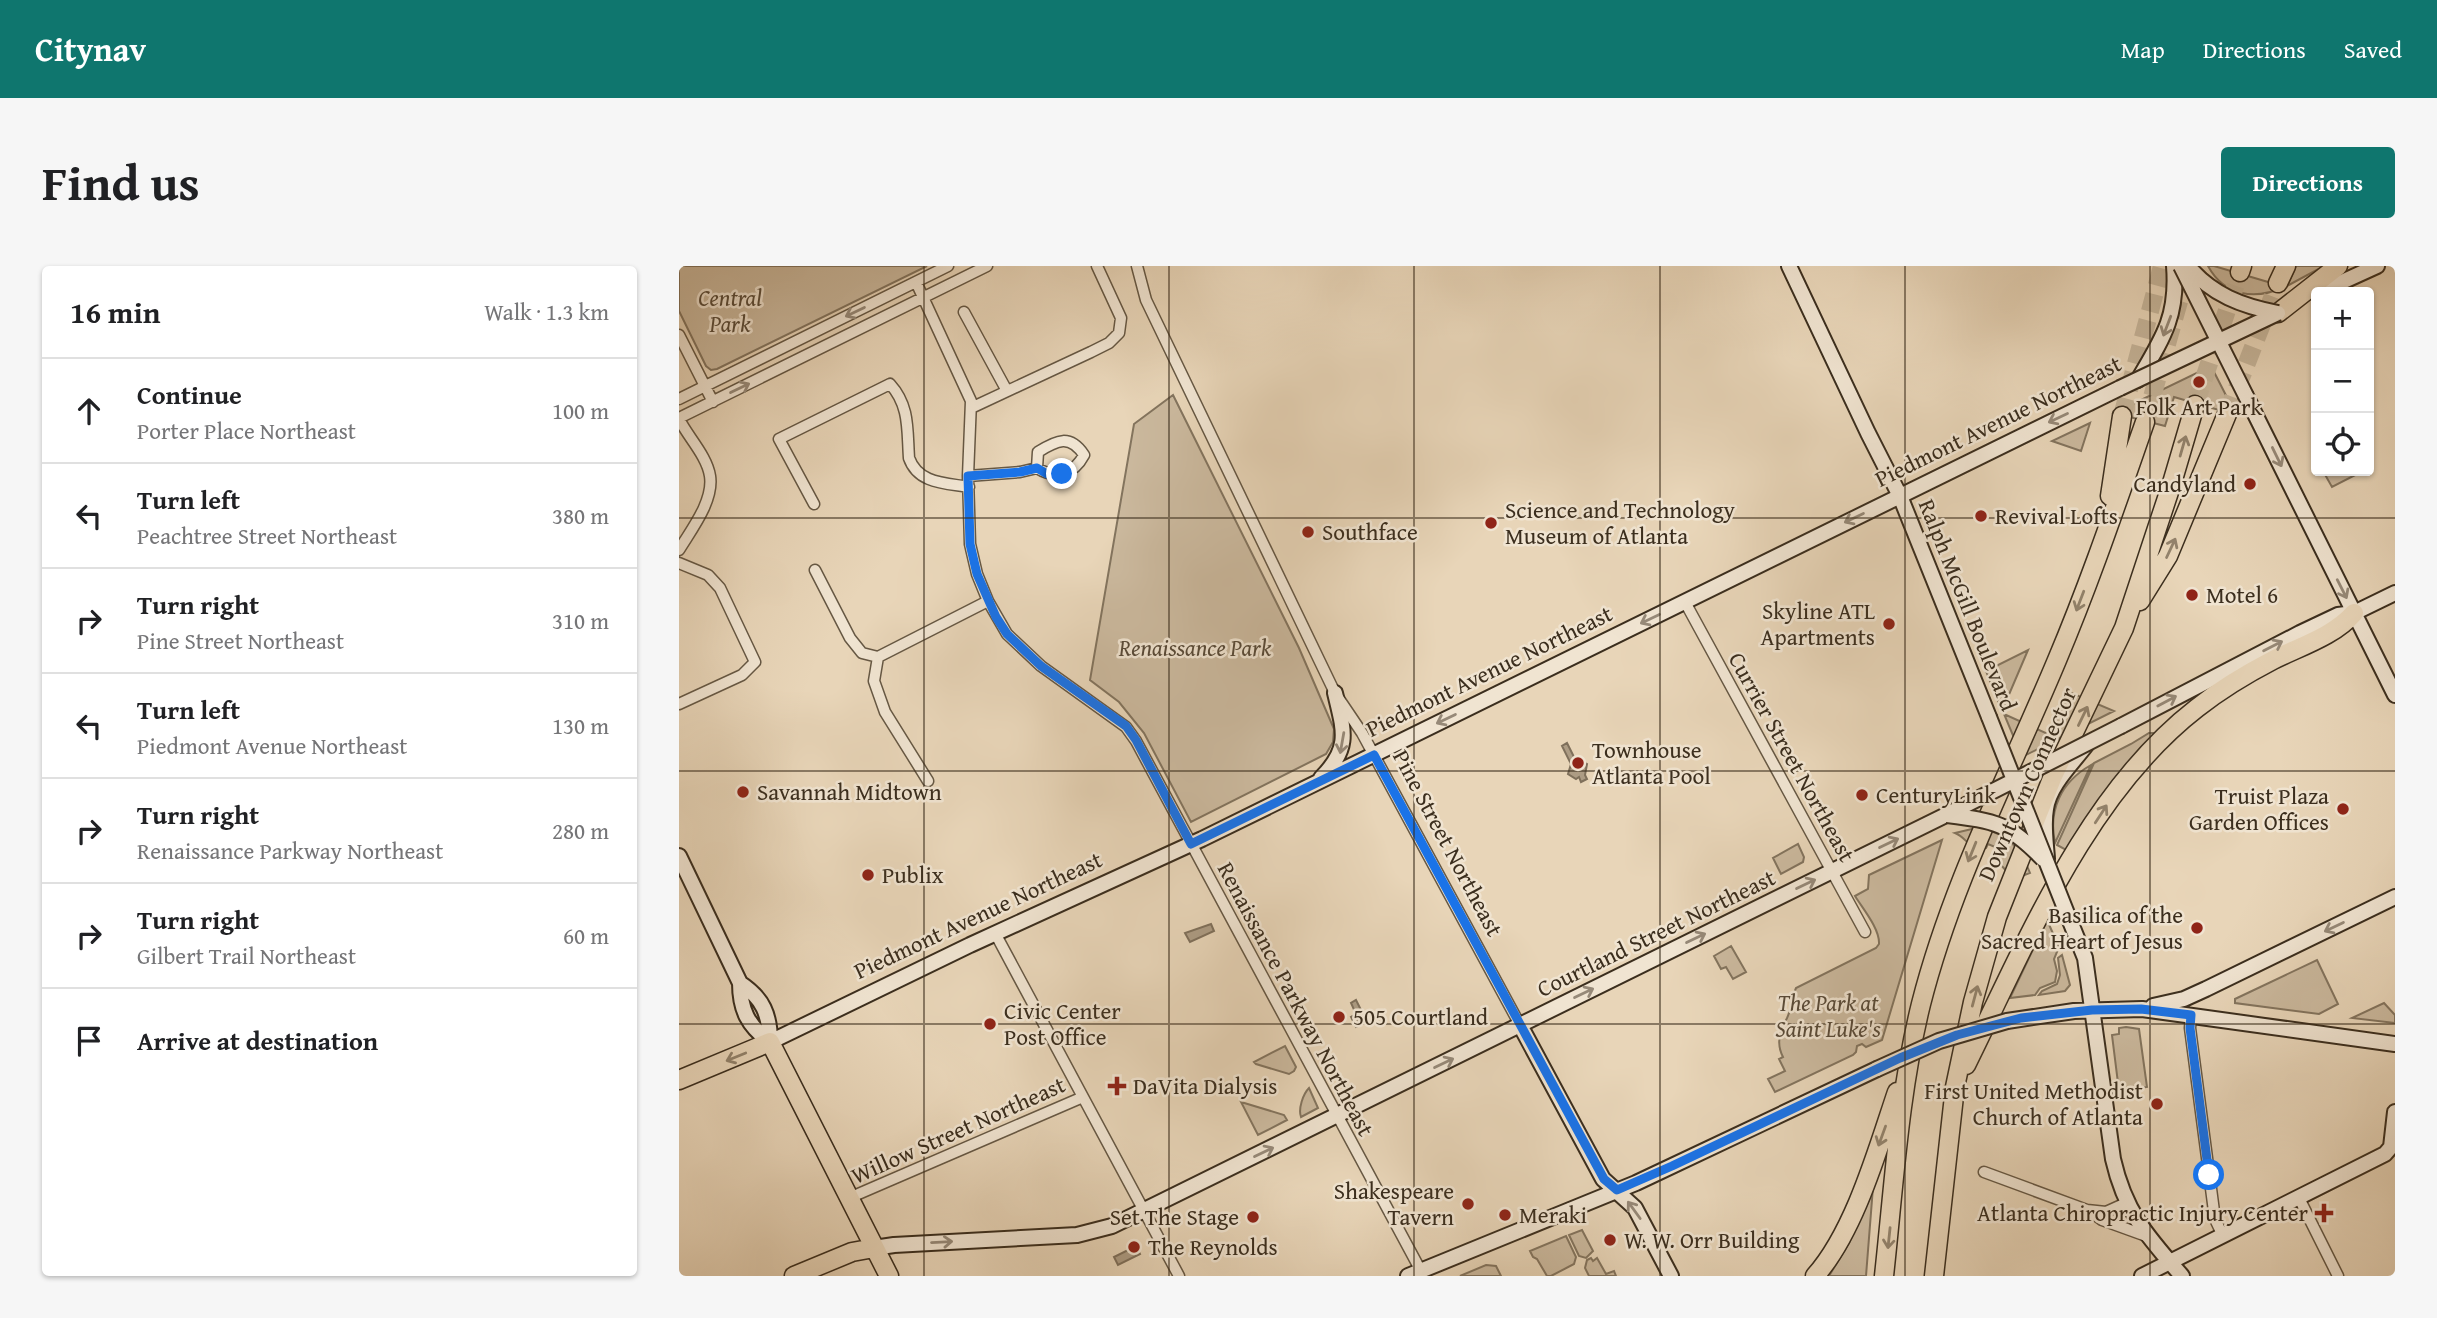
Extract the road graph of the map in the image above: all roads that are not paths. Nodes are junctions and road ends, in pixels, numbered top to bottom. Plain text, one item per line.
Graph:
1 (948, 266) edge
2 (987, 266) edge
3 (1097, 266) edge
4 (1137, 266) edge
5 (1789, 266) edge
6 (2174, 266) edge
7 (2182, 266) edge
8 (2188, 266) edge
9 (2338, 266) edge
10 (2377, 266) edge
11 (916, 282) junction
12 (2331, 287) edge
13 (2311, 296) edge
14 (924, 297) junction
15 (964, 312) dead end
16 (2278, 313) junction
17 (679, 335) edge
18 (2219, 341) junction
19 (2138, 380) junction
20 (705, 386) junction
21 (1007, 391) junction
22 (679, 399) edge
23 (713, 402) junction
24 (2195, 405) tunnel mouth
25 (971, 408) junction
26 (2227, 414) tunnel mouth
27 (2122, 416) tunnel mouth
28 (679, 419) edge
29 (2145, 422) tunnel mouth
30 (1037, 468) junction
31 (969, 481) junction
32 (1900, 496) junction
33 (814, 504) dead end
34 (2104, 537) junction
35 (679, 550) edge
36 (679, 563) edge
37 (815, 570) dead end
38 (2395, 593) edge
39 (988, 601) junction
40 (1685, 602) junction
41 (2354, 613) junction
42 (2124, 628) junction
43 (878, 657) junction
44 (1335, 693) junction
45 (2395, 695) edge
46 (679, 704) edge
47 (2087, 744) junction
48 (1374, 755) junction
49 (928, 781) dead end
50 (2014, 781) junction
51 (1315, 784) junction
52 (1946, 815) junction
53 (1191, 844) junction
54 (679, 856) edge
55 (2047, 864) junction
56 (1832, 871) junction
57 (2395, 897) edge
58 (1865, 932) dead end
59 (995, 933) junction
60 (2141, 1009) junction
61 (2092, 1010) junction
62 (2191, 1015) junction
63 (1520, 1025) junction
64 (770, 1042) junction
65 (2395, 1044) edge
66 (1912, 1049) junction
67 (679, 1080) edge
68 (1955, 1087) junction
69 (1083, 1097) junction
70 (2395, 1112) edge
71 (1336, 1116) junction
72 (2393, 1148) edge
73 (1984, 1172) dead end
74 (1617, 1190) junction
75 (849, 1198) junction
76 (2299, 1198) junction
77 (2126, 1203) junction
78 (2087, 1210) junction
79 (1144, 1211) junction
80 (2223, 1236) junction
81 (2149, 1237) junction
82 (874, 1248) junction
83 (2170, 1262) junction
84 (1414, 1274) edge
85 (794, 1276) edge
86 (889, 1276) edge
87 (1179, 1276) edge
88 (1671, 1276) edge
89 (1815, 1276) edge
90 (1884, 1276) edge
91 (1934, 1276) edge
92 (2142, 1276) edge
93 (2182, 1276) edge
94 (2338, 1276) edge

1 - 11 street
2 - 14 street
3 - 21 street
4 - 44 street, Pine Street Northeast
5 - 32 main road, Ralph McGill Boulevard
6 -> 19 main road
7 - 18 main road, bridge
8 - 16 main road, bridge
9 - 16 highway
10 - 12 main road, Piedmont Avenue Northeast
11 - 14 street, Renaissance Parkway Northeast
11 -> 20 street
13 - 16 main road, Piedmont Avenue Northeast
23 -> 14 street
14 - 25 street, Renaissance Parkway Northeast
15 - 21 street
16 - 18 main road, Piedmont Avenue Northeast, bridge
17 - 20 street
18 - 19 main road, Piedmont Avenue Northeast, bridge
18 -> 41 main road, bridge
19 -> 32 main road, Piedmont Avenue Northeast, bridge
20 - 22 street
20 - 23 street
21 - 25 street
23 - 28 street
42 -> 24 highway, Downtown Connector
25 - 31 street, Renaissance Parkway Northeast
42 -> 26 highway
27 - 34 highway
28 - 35 street
29 - 34 highway, Downtown Connector
30 - 30 street
30 - 31 street
31 - 33 street
31 - 39 street, Renaissance Parkway Northeast
32 -> 40 main road, Piedmont Avenue Northeast
32 - 50 main road, Ralph McGill Boulevard, bridge
34 -> 66 highway, Downtown Connector
36 - 46 street
37 - 43 street
38 - 41 main road, Courtland Street Northeast
39 - 43 street
39 - 53 street, Renaissance Parkway Northeast
40 -> 48 main road, Piedmont Avenue Northeast
40 - 56 street, Currier Street Northeast
41 - 45 main road
47 -> 41 main road, Courtland Street Northeast, bridge
68 -> 41 highway
68 -> 42 highway, Downtown Connector
43 - 49 street
44 - 48 street, Pine Street Northeast
44 -> 51 main road
47 - 50 main road, Courtland Street Northeast, bridge
47 - 55 main road, bridge
48 - 51 main road, Piedmont Avenue Northeast
48 - 63 street, Pine Street Northeast
50 - 52 main road, Courtland Street Northeast, bridge
50 - 55 main road, Ralph McGill Boulevard, bridge
51 - 53 main road, Piedmont Avenue Northeast
52 - 55 main road, bridge
56 -> 52 main road, Courtland Street Northeast
53 - 59 main road, Piedmont Avenue Northeast
53 - 71 street, Renaissance Parkway Northeast
54 - 64 main road
55 - 61 main road, Ralph McGill Boulevard, bridge
56 - 58 street, Currier Street Northeast
63 -> 56 main road, Courtland Street Northeast
57 -> 60 main road
59 - 64 main road, Piedmont Avenue Northeast
59 - 69 street
60 - 61 main road
60 - 62 main road
61 - 74 main road, bridge
61 - 77 main road, Ralph McGill Boulevard
62 - 65 main road
62 - 80 street
71 -> 63 main road, Courtland Street Northeast
63 - 74 main road, Pine Street Northeast
64 -> 67 highway, Piedmont Avenue Northeast
64 - 75 highway
66 -> 89 highway
66 -> 90 highway, Downtown Connector
68 - 91 highway, Downtown Connector
69 - 75 street, Willow Street Northeast
69 - 79 street
70 - 72 main road
79 -> 71 main road, Courtland Street Northeast
71 - 84 street, Renaissance Parkway Northeast
72 - 76 main road
73 - 78 street
74 - 84 main road
88 -> 74 main road, Pine Street Northeast
75 - 82 highway
76 - 80 main road
76 - 94 street
77 - 78 street
77 - 81 main road, Ralph McGill Boulevard
78 - 81 street
82 -> 79 main road, Courtland Street Northeast
79 - 87 street
80 - 83 main road
81 - 83 main road, Ralph McGill Boulevard
82 - 85 highway
82 - 86 highway
83 - 92 main road
83 - 93 main road, Ralph McGill Boulevard

